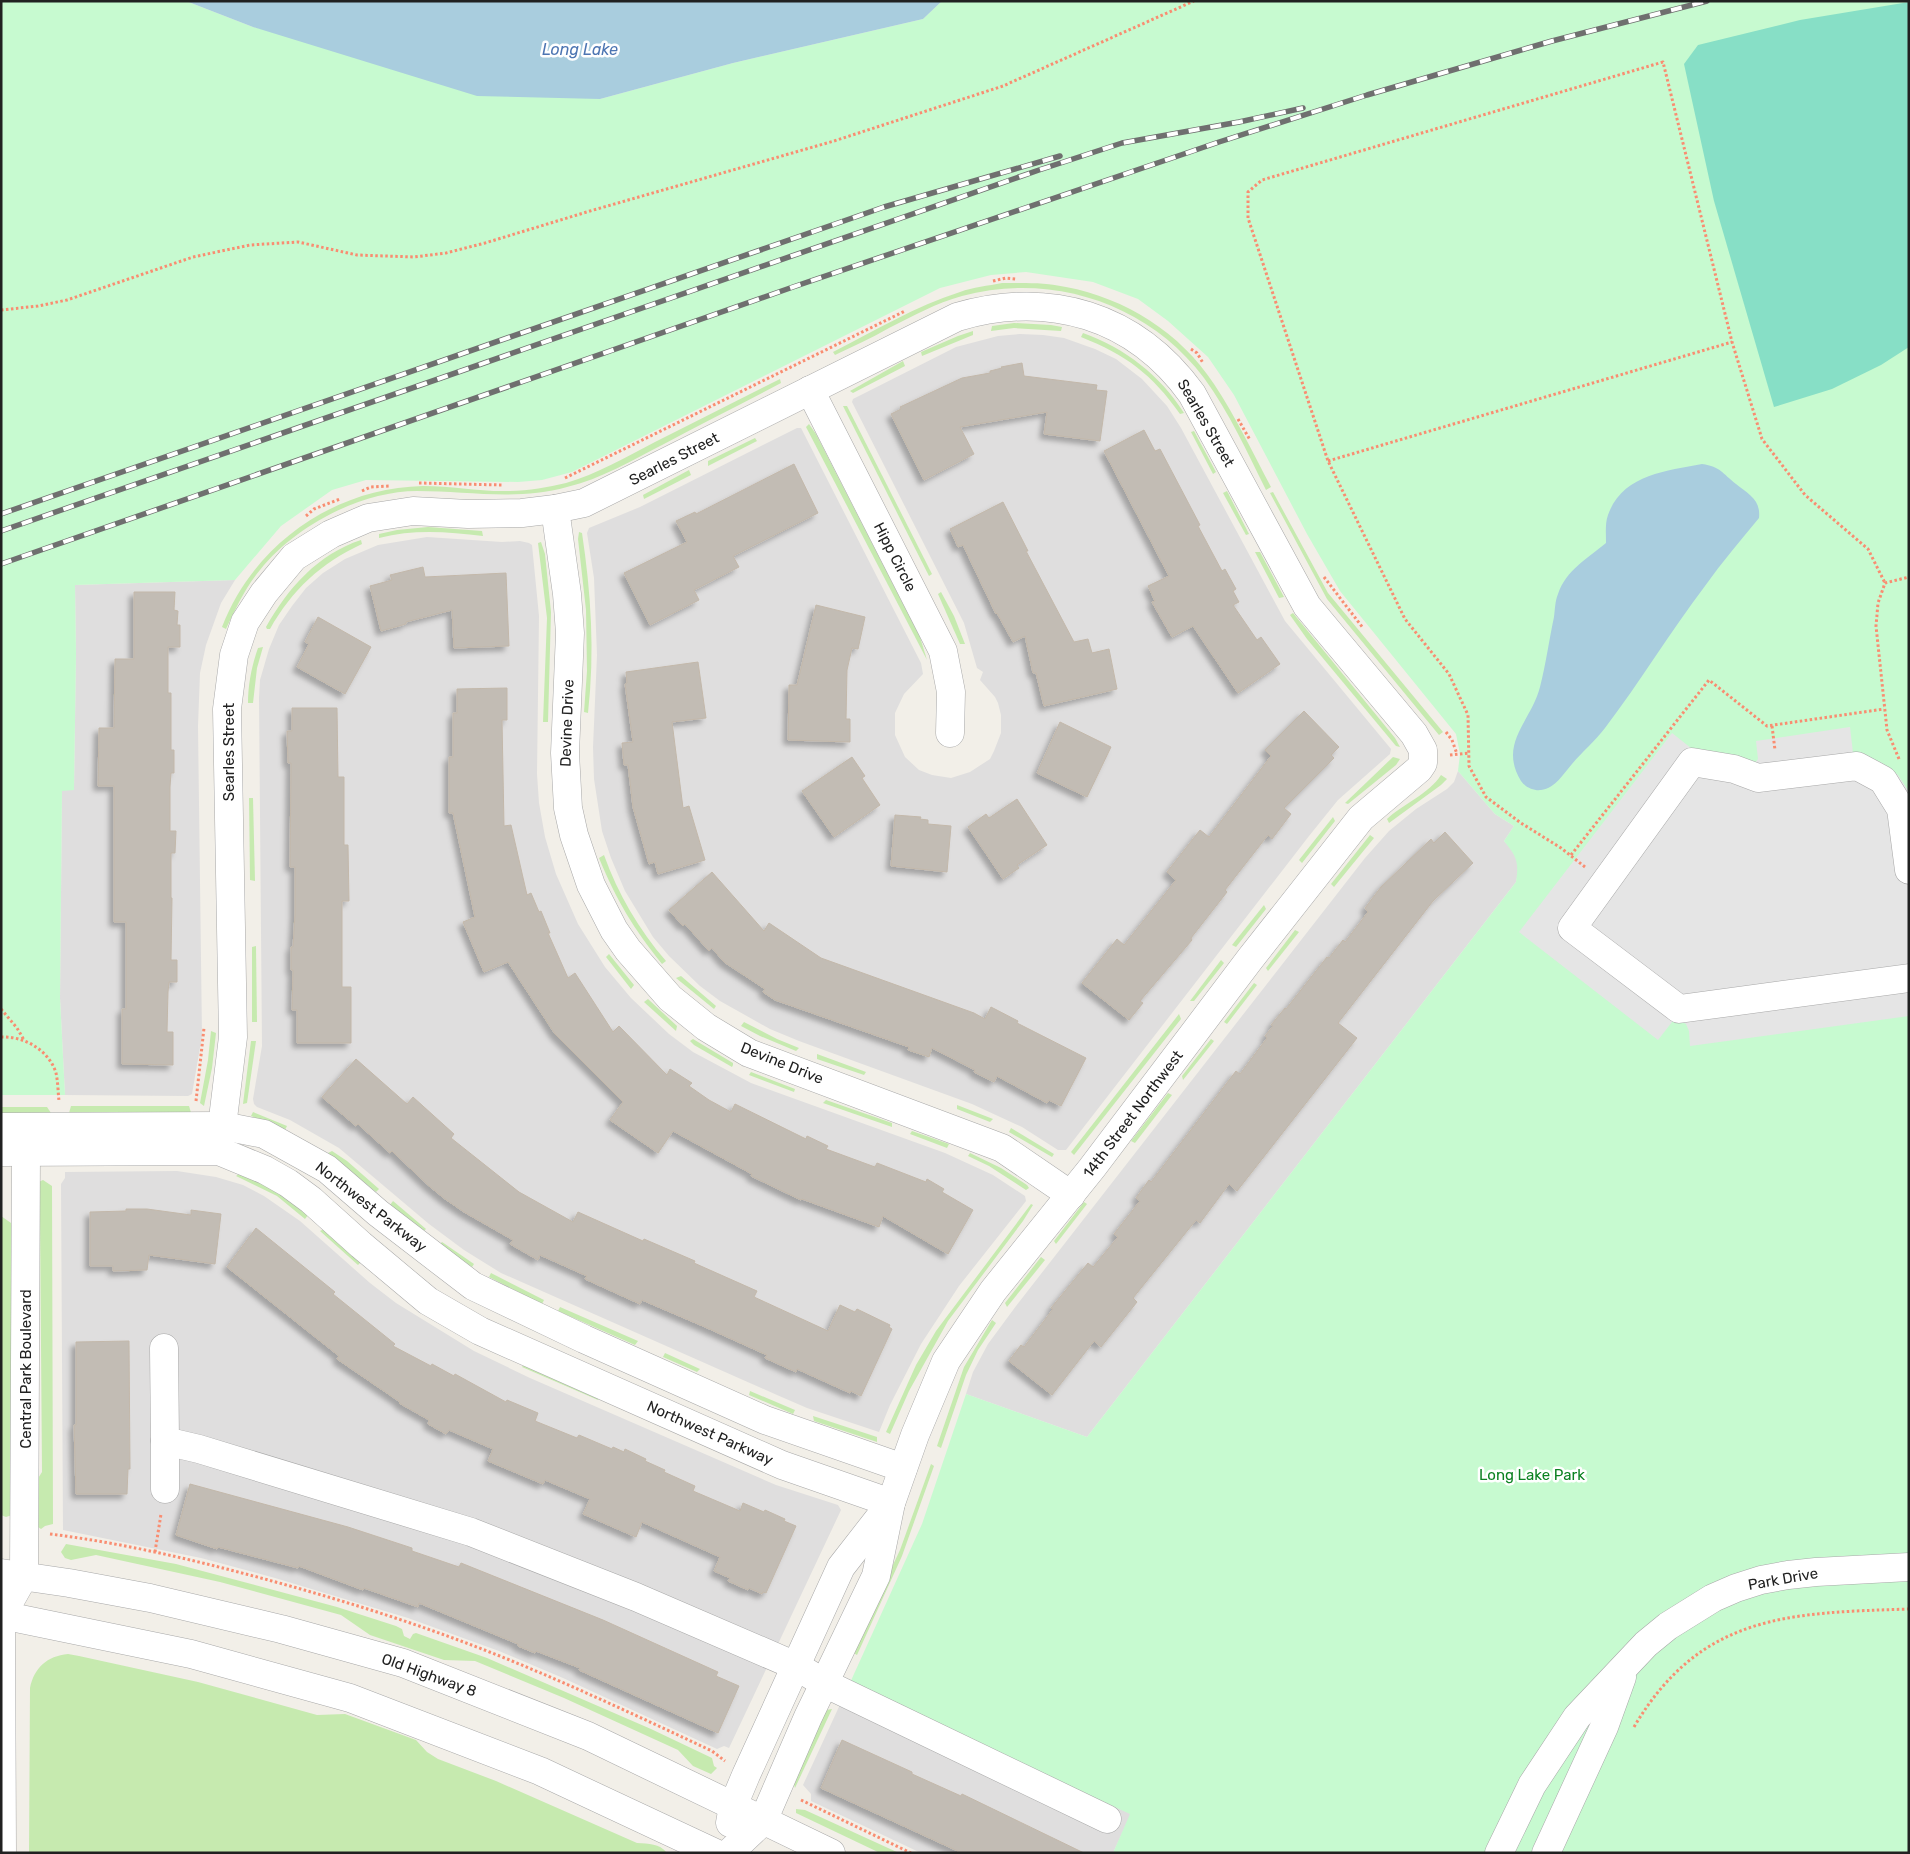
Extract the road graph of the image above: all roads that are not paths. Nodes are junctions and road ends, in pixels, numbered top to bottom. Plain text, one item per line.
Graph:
1 (810, 390) junction
2 (555, 510) junction
3 (950, 733) dead end
4 (1424, 756) joint
5 (1909, 870) edge
6 (1909, 978) edge
7 (7, 1137) edge
8 (221, 1138) junction
9 (1071, 1195) junction
10 (548, 1322) junction
11 (164, 1348) dead end
12 (532, 1354) junction
13 (165, 1441) junction
14 (903, 1468) junction
15 (165, 1489) road end
16 (891, 1503) junction
17 (1909, 1567) edge
18 (12, 1575) edge
19 (2, 1614) edge
20 (796, 1666) junction
21 (1625, 1668) junction
22 (824, 1683) junction
23 (732, 1806) junction
24 (1521, 1809) junction
25 (1107, 1819) dead end
26 (763, 1821) junction
27 (1558, 1826) junction
28 (2, 1853) edge
29 (716, 1853) edge
30 (727, 1853) edge
31 (832, 1853) edge
32 (1499, 1853) edge
33 (1546, 1853) edge

1 - 2 street, Searles Street
1 - 3 street, Hipp Circle
1 - 4 street, Searles Street
2 - 8 street, Searles Street
2 - 9 street, Devine Drive
4 - 9 street, 14th Street Northwest
5 - 6 street
7 - 8 street, Northwest Parkway
7 - 8 street, Northwest Parkway
7 - 18 street, Central Park Boulevard
8 - 10 street, Northwest Parkway
8 - 12 street, Northwest Parkway
9 - 14 street, 14th Street Northwest
10 - 12 street
10 - 14 street, Northwest Parkway
11 - 13 street
12 - 16 street, Northwest Parkway
13 - 15 street
13 - 20 street
14 - 16 street, 14th Street Northwest
16 - 20 street, 14th Street Northwest
16 - 22 street, 14th Street Northwest
17 - 21 street, Park Drive
18 - 19 street, Central Park Boulevard
18 - 23 street, Old Highway 8
19 - 28 street
19 - 29 street
20 - 22 street
20 - 23 street, 14th Street Northwest
21 - 24 street, Park Drive
21 - 27 street, Park Drive
22 - 25 street
22 - 26 street, 14th Street Northwest
23 - 26 street, Old Highway 8
23 - 30 street, 14th Street Northwest
24 - 27 street
24 - 32 street, Park Drive
26 - 30 street, 14th Street Northwest
26 - 31 street, Old Highway 8
27 - 33 street, Park Drive

